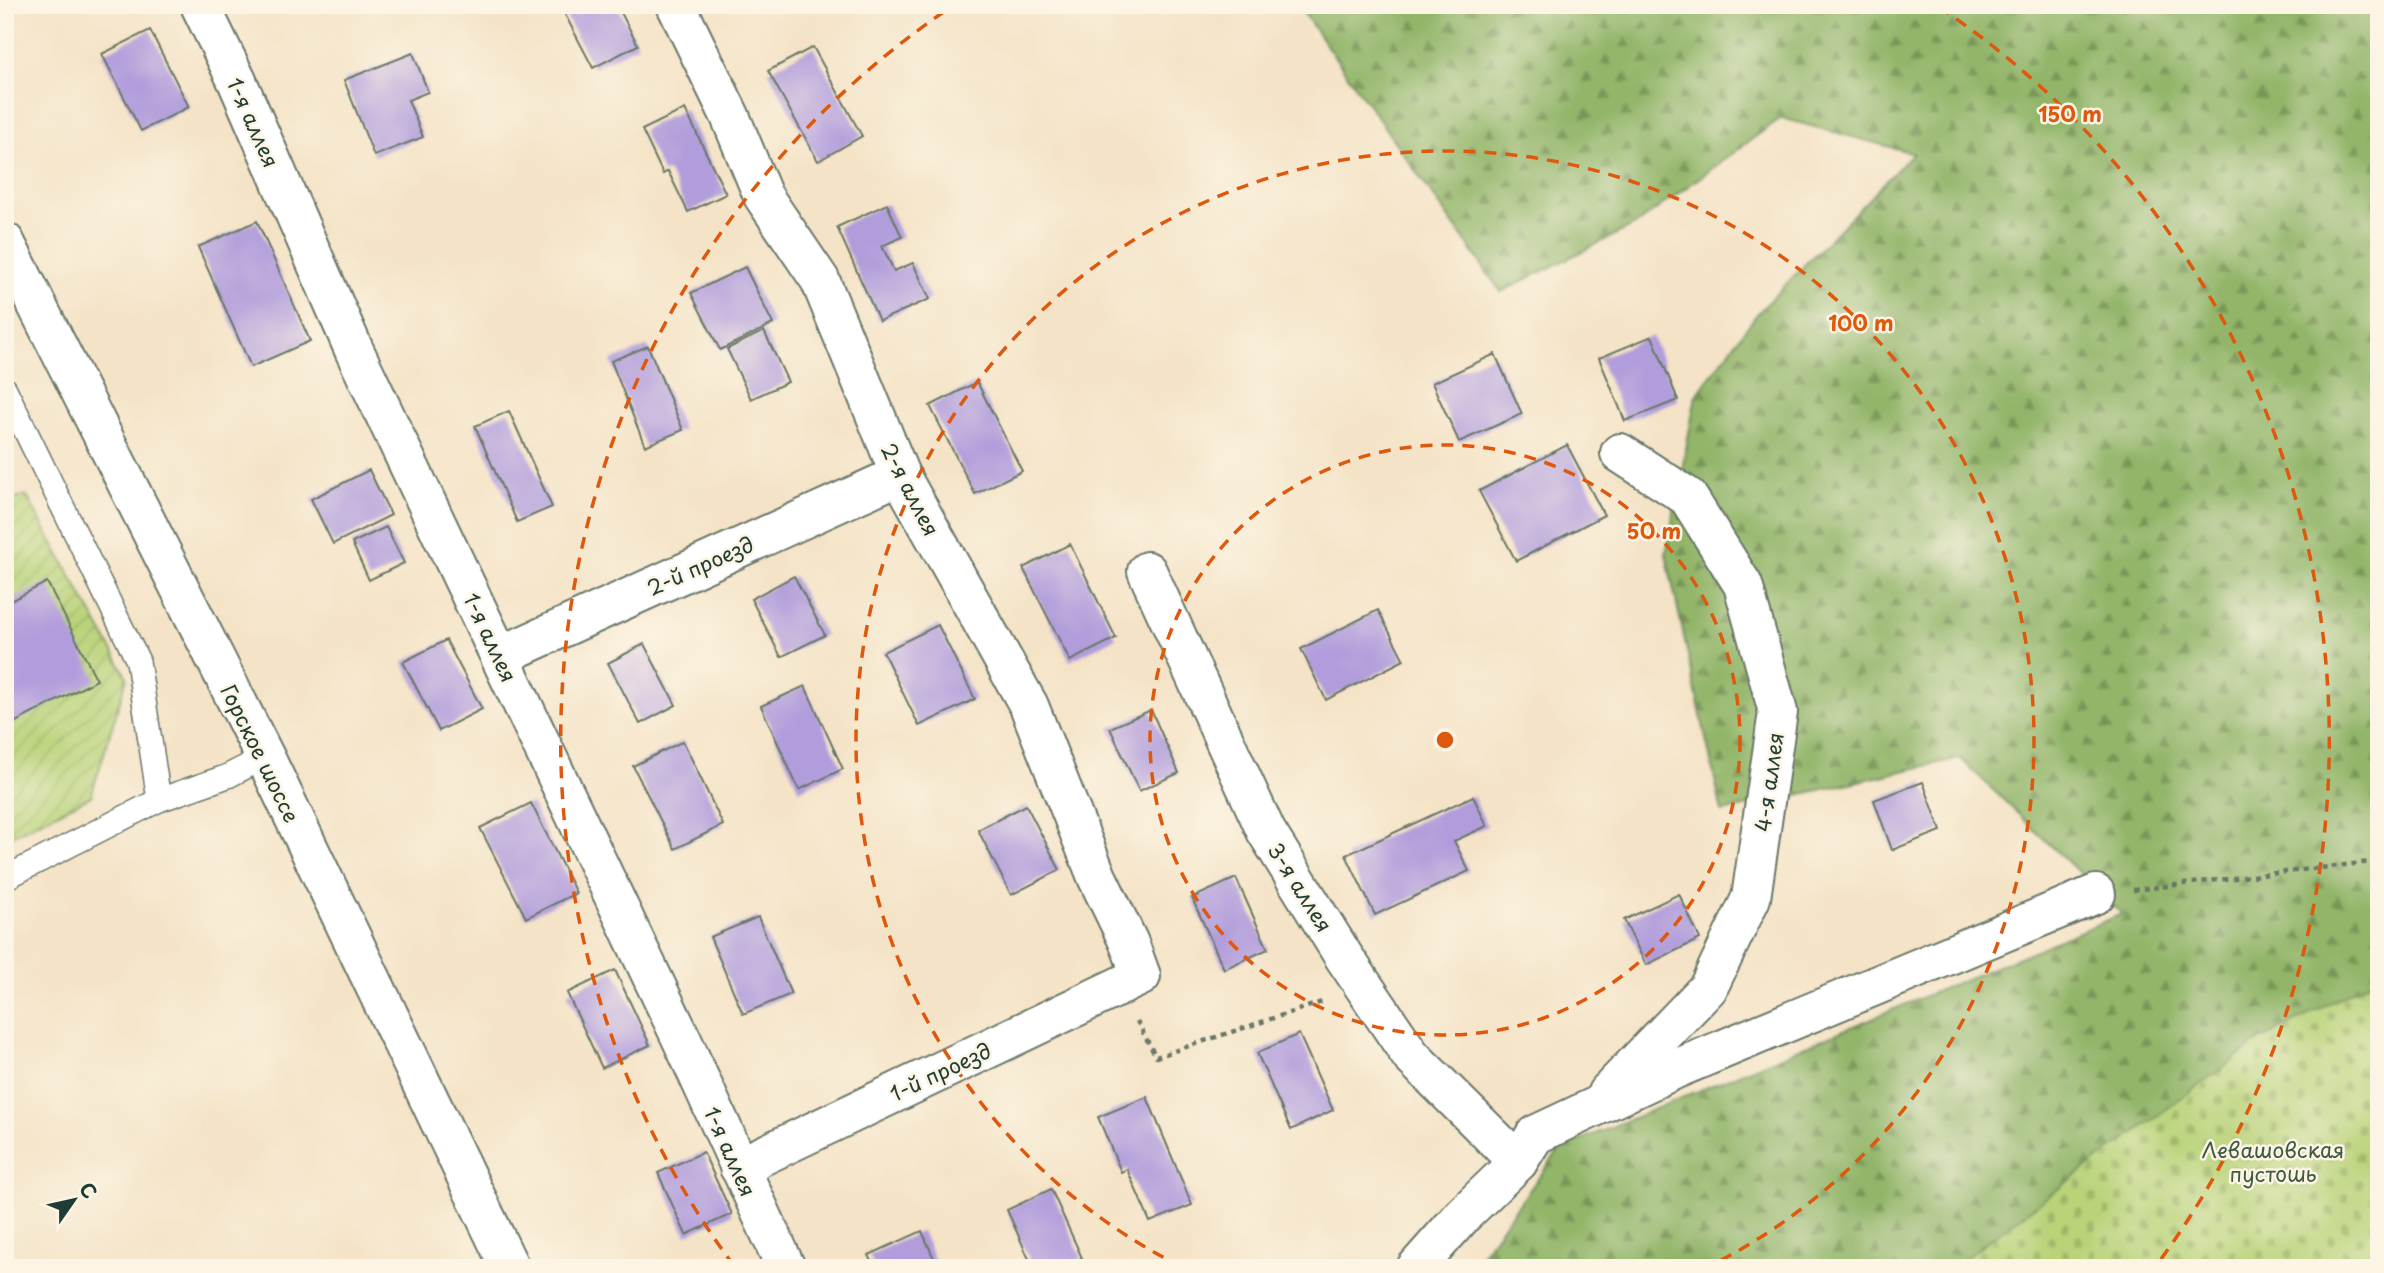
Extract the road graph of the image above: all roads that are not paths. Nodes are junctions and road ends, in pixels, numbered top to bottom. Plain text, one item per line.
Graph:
1 (200, 5) edge
2 (676, 5) edge
3 (5, 242) edge
4 (5, 389) edge
5 (1620, 453) dead end
6 (900, 474) junction
7 (1147, 571) dead end
8 (500, 656) junction
9 (265, 757) junction
10 (159, 800) junction
11 (5, 877) edge
12 (2096, 894) road end
13 (1141, 976) joint
14 (1591, 1110) junction
15 (1518, 1162) junction
16 (738, 1167) junction
17 (510, 1268) edge
18 (786, 1268) edge
19 (1416, 1268) edge

1 - 8 street, 1-я аллея
2 - 6 street, 2-я аллея
3 - 9 street, Горское шоссе
4 - 10 lane
5 - 14 street, 4-я аллея
6 - 8 street, 2-й проезд
6 - 13 street, 2-я аллея
7 - 15 street, 3-я аллея
8 - 16 street, 1-я аллея
9 - 10 lane
9 - 17 street, Горское шоссе
10 - 11 lane
12 - 14 street
13 - 16 street, 1-й проезд
14 - 15 street
15 - 19 street
16 - 18 street, 1-я аллея

